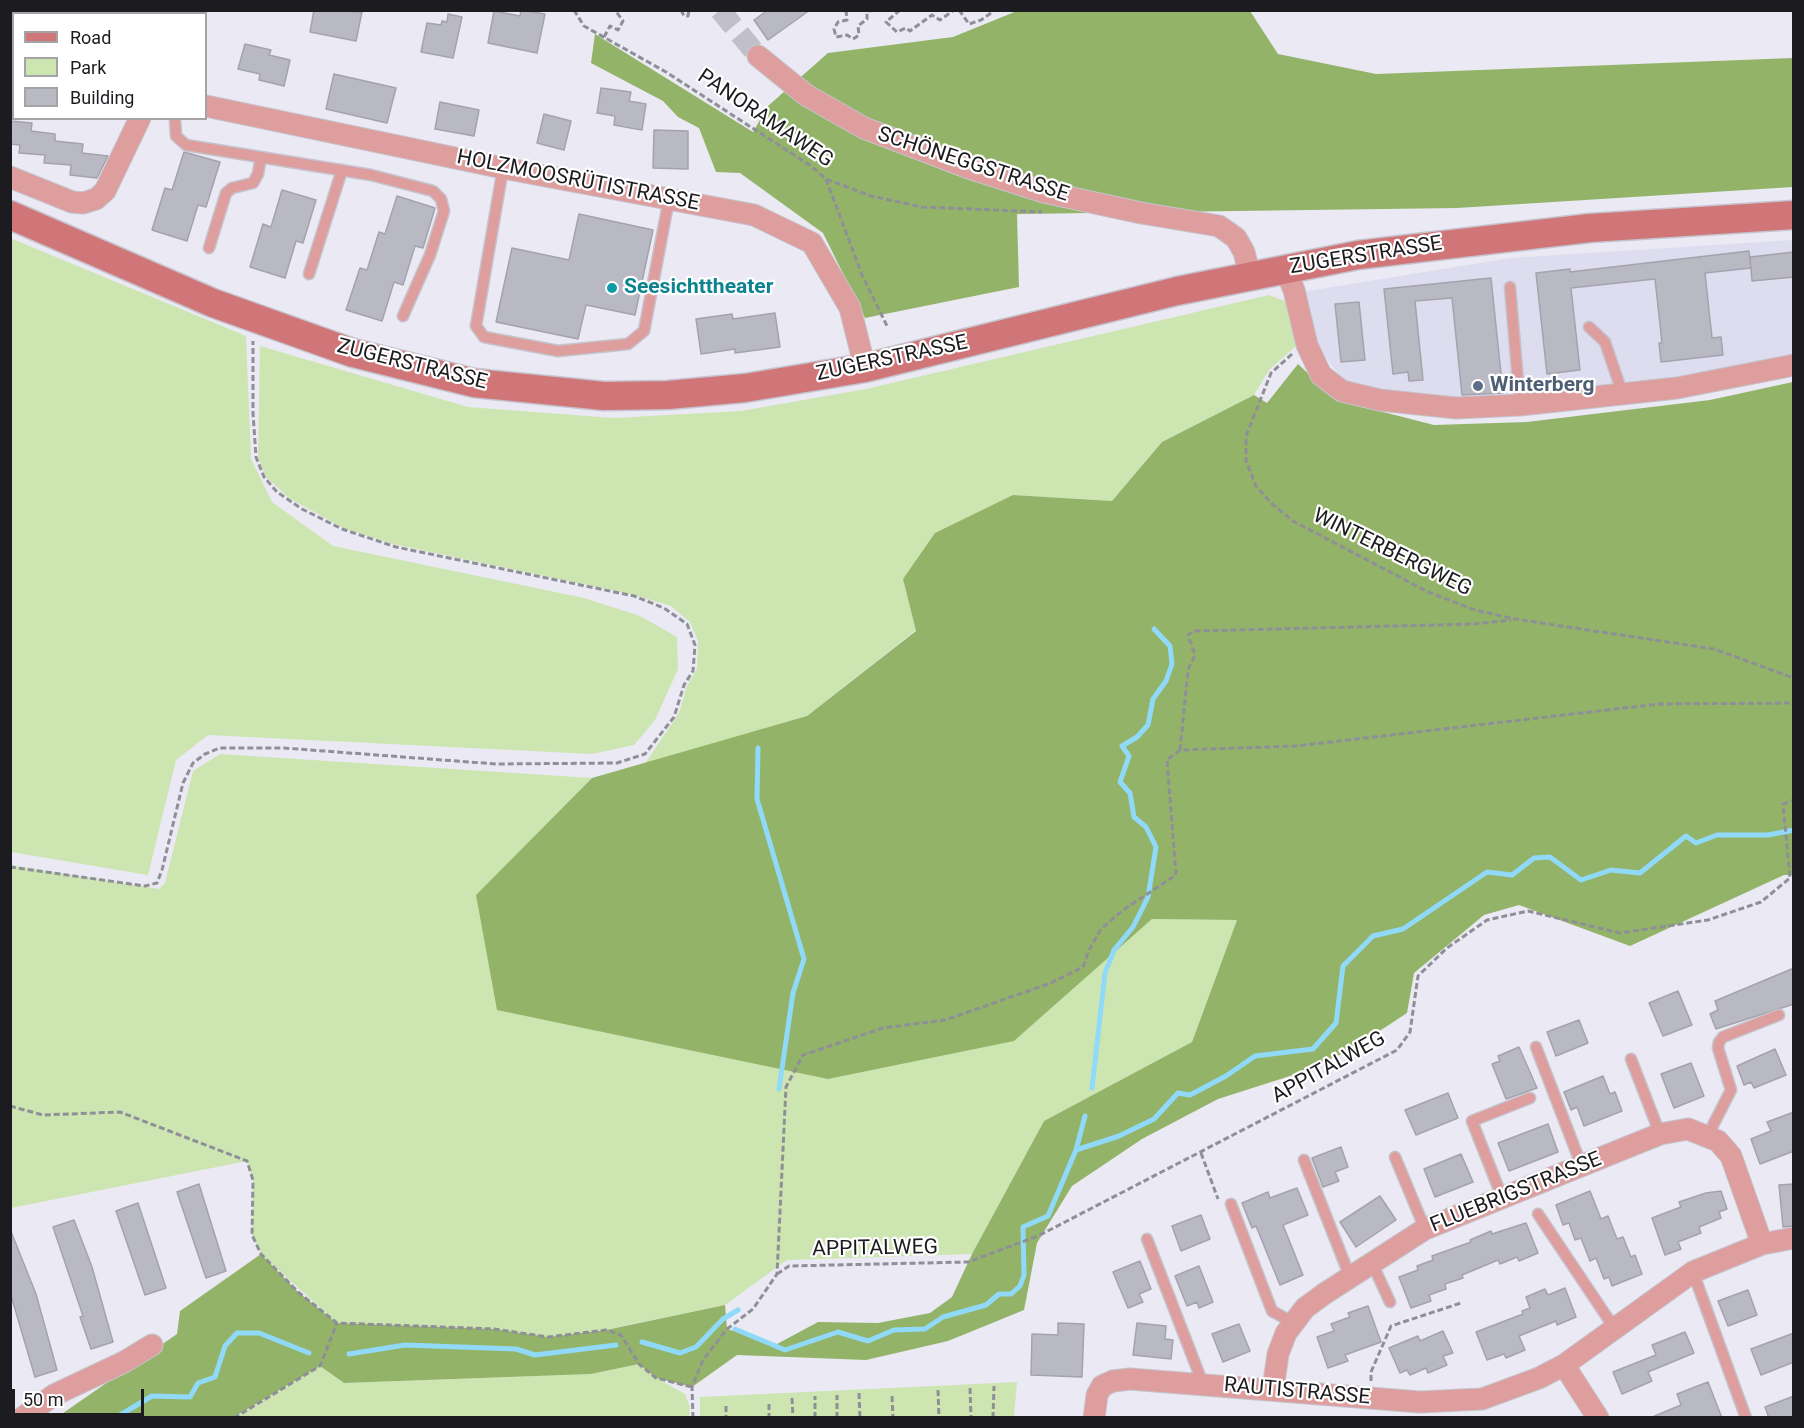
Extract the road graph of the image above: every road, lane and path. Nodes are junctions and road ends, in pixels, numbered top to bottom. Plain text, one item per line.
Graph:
1 (574, 10) edge
2 (615, 10) edge
3 (681, 10) edge
4 (689, 10) edge
5 (846, 10) edge
6 (871, 10) edge
7 (900, 10) edge
8 (954, 10) edge
9 (959, 10) edge
10 (989, 10) edge
11 (604, 37) junction
12 (758, 56) tunnel mouth
13 (207, 106) edge
14 (139, 120) edge
15 (175, 120) edge
16 (261, 157) junction
17 (503, 168) junction
18 (342, 170) junction
19 (10, 177) edge
20 (826, 179) junction
21 (669, 199) junction
22 (1047, 213) dead end
23 (10, 216) edge
24 (1794, 216) edge
25 (209, 248) dead end
26 (1285, 269) junction
27 (309, 274) dead end
28 (1250, 276) junction
29 (1510, 287) dead end
30 (403, 316) dead end
31 (259, 320) junction
32 (1589, 327) dead end
33 (888, 328) dead end
34 (1307, 345) junction
35 (1794, 365) edge
36 (865, 368) junction
37 (1623, 396) junction
38 (1520, 405) junction
39 (1515, 620) junction
40 (1794, 678) edge
41 (1794, 703) edge
42 (1180, 750) junction
43 (1794, 800) edge
44 (10, 867) edge
45 (1779, 1015) dead end
46 (1536, 1047) dead end
47 (1631, 1059) dead end
48 (1530, 1098) dead end
49 (10, 1106) edge
50 (1660, 1134) junction
51 (1708, 1135) junction
52 (1395, 1157) dead end
53 (1304, 1160) dead end
54 (1581, 1167) junction
55 (1502, 1197) junction
56 (1231, 1204) dead end
57 (1538, 1214) dead end
58 (1425, 1229) junction
59 (1794, 1238) edge
60 (1147, 1239) dead end
61 (1762, 1244) junction
62 (1372, 1263) junction
63 (1692, 1272) junction
64 (777, 1274) junction
65 (1350, 1277) junction
66 (1390, 1302) dead end
67 (1461, 1303) dead end
68 (1292, 1322) junction
69 (337, 1323) junction
70 (1615, 1329) junction
71 (152, 1345) dead end
72 (1563, 1365) junction
73 (1203, 1384) junction
74 (994, 1386) dead end
75 (692, 1388) junction
76 (970, 1388) dead end
77 (1273, 1389) junction
78 (938, 1390) dead end
79 (860, 1393) dead end
80 (837, 1395) dead end
81 (815, 1396) dead end
82 (892, 1396) dead end
83 (792, 1398) dead end
84 (1370, 1398) junction
85 (769, 1404) dead end
86 (726, 1406) dead end
87 (22, 1418) edge
88 (234, 1418) edge
89 (693, 1418) edge
90 (726, 1418) edge
91 (769, 1418) edge
92 (793, 1418) edge
93 (814, 1418) edge
94 (837, 1418) edge
95 (860, 1418) edge
96 (893, 1418) edge
97 (939, 1418) edge
98 (971, 1418) edge
99 (993, 1418) edge
100 (1094, 1418) edge
101 (1598, 1418) edge
102 (1746, 1418) edge

1 - 11 path, PANORAMAWEG
2 - 11 path
3 - 4 path
5 - 6 path
7 - 8 path
9 - 10 path
11 - 20 path, PANORAMAWEG
12 - 28 street, SCHÖNEGGSTRASSE
13 - 17 street, HOLZMOOSRÜTISTRASSE
14 - 19 street
15 - 16 lane
16 - 18 lane
16 - 25 lane
17 - 21 street, HOLZMOOSRÜTISTRASSE
17 - 21 lane
18 - 27 lane
18 - 30 lane
20 - 22 path, PANORAMAWEG
20 - 33 path
21 - 36 street, HOLZMOOSRÜTISTRASSE
23 - 31 main road, ZUGERSTRASSE
24 - 26 main road, ZUGERSTRASSE
26 - 28 main road, ZUGERSTRASSE
26 - 34 street
28 - 36 main road, ZUGERSTRASSE
29 - 38 lane
31 - 36 main road, ZUGERSTRASSE
31 - 44 path
32 - 37 lane
34 - 38 street
34 - 39 path, WINTERBERGWEG
35 - 37 street
37 - 38 street
39 - 40 path, WINTERBERGWEG
39 - 42 path
41 - 42 path
42 - 64 path
43 - 64 path, APPITALWEG
45 - 51 lane
46 - 54 lane
47 - 50 lane
48 - 55 lane
49 - 69 path
50 - 51 street, FLUEBRIGSTRASSE
50 - 54 street, FLUEBRIGSTRASSE
51 - 61 street
52 - 58 lane
53 - 65 lane
54 - 55 street, FLUEBRIGSTRASSE
55 - 58 street, FLUEBRIGSTRASSE
56 - 68 lane
57 - 70 lane
58 - 62 street, FLUEBRIGSTRASSE
59 - 61 street, RAUTISTRASSE
60 - 73 lane
61 - 63 street, RAUTISTRASSE
62 - 65 street, FLUEBRIGSTRASSE
62 - 66 lane
63 - 70 street, RAUTISTRASSE
63 - 102 lane
64 - 75 path
65 - 68 street, FLUEBRIGSTRASSE
67 - 84 path
68 - 77 street, FLUEBRIGSTRASSE
69 - 75 path
69 - 88 path
70 - 72 street, RAUTISTRASSE
71 - 87 street
72 - 84 street, RAUTISTRASSE
72 - 101 street
73 - 77 street, RAUTISTRASSE
73 - 100 street, RAUTISTRASSE
74 - 99 path
75 - 89 path
76 - 98 path
77 - 84 street, RAUTISTRASSE
78 - 97 path
79 - 95 path
80 - 94 path
81 - 93 path
82 - 96 path
83 - 92 path
85 - 91 path
86 - 90 path

